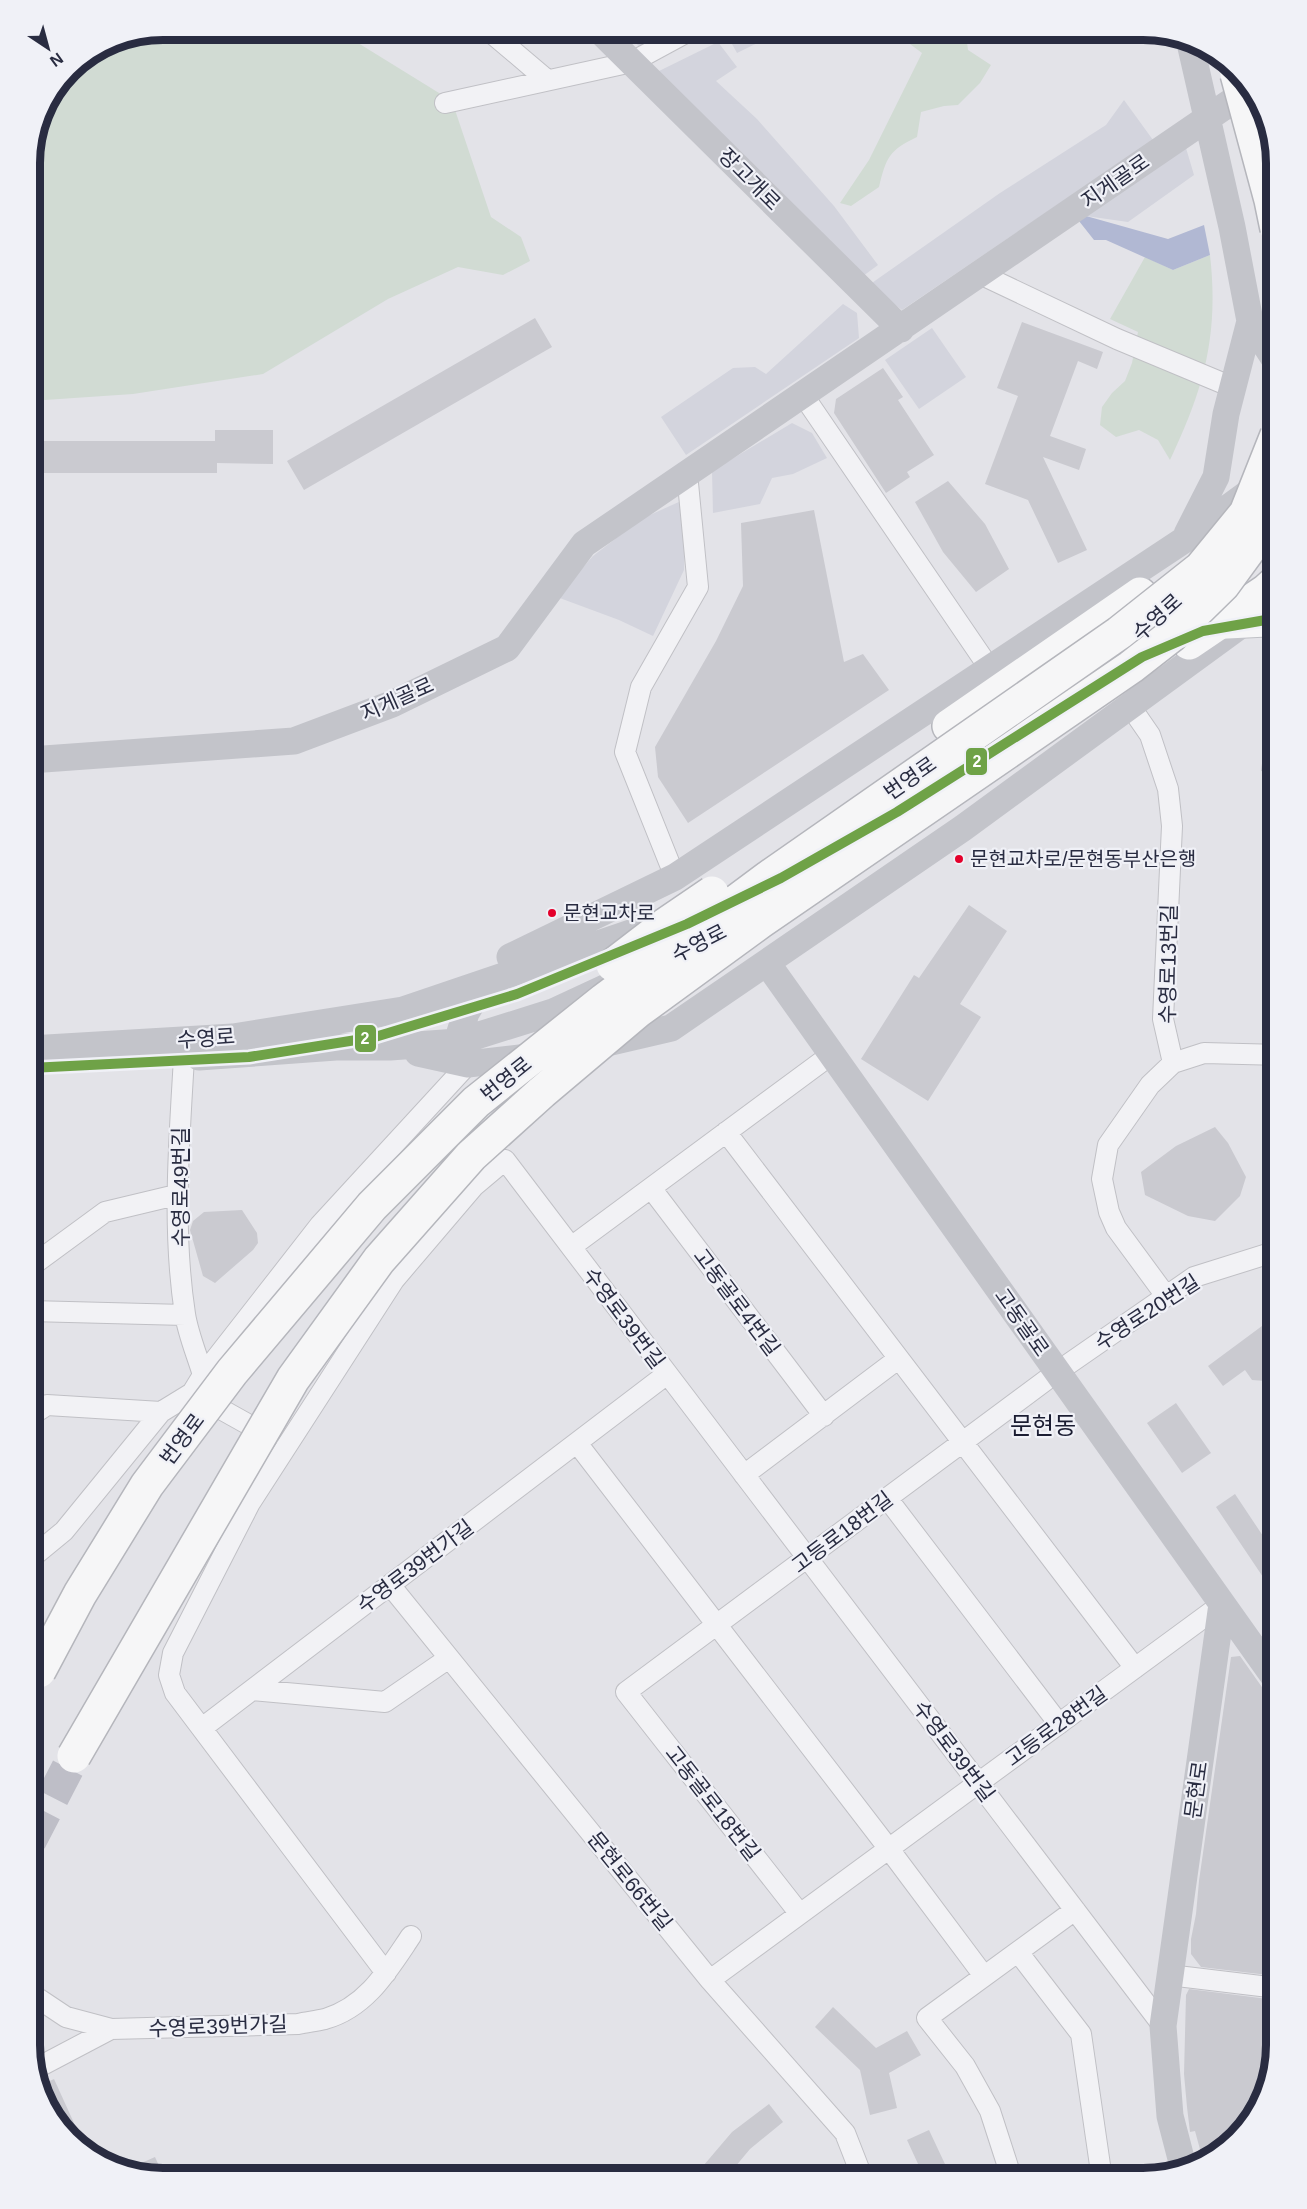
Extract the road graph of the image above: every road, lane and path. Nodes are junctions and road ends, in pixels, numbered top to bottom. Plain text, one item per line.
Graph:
1 (500, 40) edge
2 (610, 40) edge
3 (672, 41) edge
4 (1192, 50) edge
5 (632, 62) junction
6 (547, 80) junction
7 (1241, 88) edge
8 (1244, 93) edge
9 (444, 103) dead end
10 (1207, 117) junction
11 (1266, 181) edge
12 (980, 274) junction
13 (1250, 321) junction
14 (901, 329) junction
15 (1266, 346) edge
16 (1232, 387) junction
17 (803, 394) junction
18 (1266, 463) edge
19 (687, 473) junction
20 (1266, 480) edge
21 (1266, 516) edge
22 (1266, 519) edge
23 (1266, 524) edge
24 (1184, 540) junction
25 (1266, 575) edge
26 (1266, 591) edge
27 (1140, 594) junction
28 (1266, 597) edge
29 (1266, 621) edge
30 (1232, 622) junction
31 (990, 669) junction
32 (1130, 706) junction
33 (41, 759) edge
34 (675, 877) junction
35 (767, 963) junction
36 (518, 970) junction
37 (380, 1014) junction
38 (41, 1048) edge
39 (463, 1053) junction
40 (832, 1054) junction
41 (1266, 1054) edge
42 (184, 1058) junction
43 (1173, 1063) junction
44 (41, 1066) edge
45 (476, 1102) junction
46 (726, 1132) junction
47 (471, 1156) junction
48 (651, 1188) junction
49 (176, 1195) junction
50 (571, 1247) junction
51 (1266, 1255) edge
52 (40, 1259) edge
53 (1166, 1296) junction
54 (40, 1311) edge
55 (185, 1315) junction
56 (898, 1359) junction
57 (1057, 1372) junction
58 (667, 1374) junction
59 (203, 1375) junction
60 (192, 1393) junction
61 (40, 1409) edge
62 (161, 1412) junction
63 (824, 1416) junction
64 (964, 1441) junction
65 (577, 1443) junction
66 (287, 1445) junction
67 (744, 1475) junction
68 (887, 1498) junction
69 (40, 1551) edge
70 (807, 1558) junction
71 (390, 1585) junction
72 (1222, 1604) junction
73 (716, 1625) junction
74 (448, 1658) junction
75 (1266, 1666) edge
76 (1135, 1668) junction
77 (40, 1669) edge
78 (253, 1690) junction
79 (626, 1692) joint
80 (1059, 1724) junction
81 (202, 1728) junction
82 (74, 1756) tunnel mouth
83 (978, 1783) junction
84 (889, 1849) junction
85 (1075, 1910) junction
86 (800, 1914) junction
87 (411, 1936) dead end
88 (1018, 1952) junction
89 (386, 1973) junction
90 (1169, 1975) junction
91 (984, 1976) junction
92 (710, 1980) junction
93 (1266, 1987) edge
94 (40, 2000) edge
95 (1163, 2026) junction
96 (111, 2029) junction
97 (43, 2065) edge
98 (1182, 2162) edge
99 (859, 2168) edge
100 (1008, 2168) edge
101 (1100, 2168) edge

1 - 6 street
2 - 5 main road, 장고개로
3 - 5 street
4 - 10 main road
5 - 6 street
5 - 14 main road, 장고개로
6 - 9 street
7 - 11 highway, bridge
8 - 10 main road, 지게골로
10 - 12 main road, 지게골로
10 - 13 main road
12 - 14 main road, 지게골로
12 - 16 street
13 - 15 main road
13 - 16 main road
14 - 17 main road, 지게골로
16 - 24 main road
17 - 19 main road, 지게골로
17 - 31 street
18 - 45 highway, 번영로, bridge
19 - 33 main road, 지게골로
19 - 34 street
20 - 24 main road, 수영로
21 - 27 main road, 수영로
22 - 36 main road, 수영로
23 - 47 highway, 번영로, bridge
24 - 27 main road
24 - 31 main road, 수영로
25 - 39 main road, 수영로
26 - 30 highway
27 - 45 highway, bridge
28 - 30 main road
29 - 30 main road
30 - 32 main road
30 - 47 highway, bridge
31 - 34 main road, 수영로
32 - 35 main road
32 - 43 street, 수영로13번길
34 - 37 main road, 수영로
35 - 39 main road
35 - 40 main road, 고동골로
36 - 37 main road, 수영로
36 - 39 main road
37 - 38 main road, 수영로
39 - 42 main road, 수영로
39 - 59 street
40 - 46 street
40 - 57 main road, 고동골로
41 - 43 street
42 - 44 main road, 수영로
42 - 49 street, 수영로49번길
43 - 53 street
45 - 77 highway, 번영로, bridge
46 - 48 street
46 - 56 street
47 - 82 highway, 번영로, bridge
48 - 50 street
48 - 63 street, 고동골로4번길
49 - 52 street
49 - 55 street, 수영로49번길
50 - 58 street, 수영로39번길
50 - 66 street, 수영로39번길
51 - 53 street, 수영로20번길
53 - 57 street, 수영로20번길
54 - 55 street
55 - 59 street, 수영로49번길
56 - 63 street
56 - 64 street
57 - 64 street, 고등로18번길
57 - 72 main road, 고동골로
58 - 65 street, 수영로39번가길
58 - 67 street, 수영로39번길
59 - 60 street
60 - 62 street
60 - 66 street
61 - 62 street
62 - 69 street
63 - 67 street
64 - 68 street, 고등로18번길
64 - 76 street
65 - 71 street, 수영로39번가길
65 - 73 street
66 - 81 street
67 - 70 street, 수영로39번길
68 - 70 street, 고등로18번길
68 - 80 street
70 - 73 street, 고등로18번길
70 - 83 street, 수영로39번길
71 - 74 street, 문현로66번길
71 - 78 street, 수영로39번가길
72 - 75 main road, 고동골로
72 - 76 street, 고등로28번길
72 - 90 main road, 문현로
73 - 79 street, 고등로18번길
73 - 84 street
74 - 78 street
74 - 92 street, 문현로66번길
76 - 80 street, 고등로28번길
78 - 81 street, 수영로39번가길
79 - 86 street, 고동골로18번길
80 - 83 street, 고등로28번길
81 - 89 street
83 - 84 street, 고등로28번길
83 - 85 street, 수영로39번길
84 - 86 street, 고등로28번길
84 - 91 street
85 - 88 street
85 - 95 street, 수영로39번길
86 - 92 street, 고등로28번길
87 - 89 street, 수영로39번가길
88 - 91 street
88 - 101 street
89 - 96 street, 수영로39번가길
90 - 93 street
90 - 95 main road, 문현로
91 - 100 street
92 - 99 street, 문현로66번길
94 - 96 street, 수영로39번가길
95 - 98 main road, 문현로
96 - 97 street

